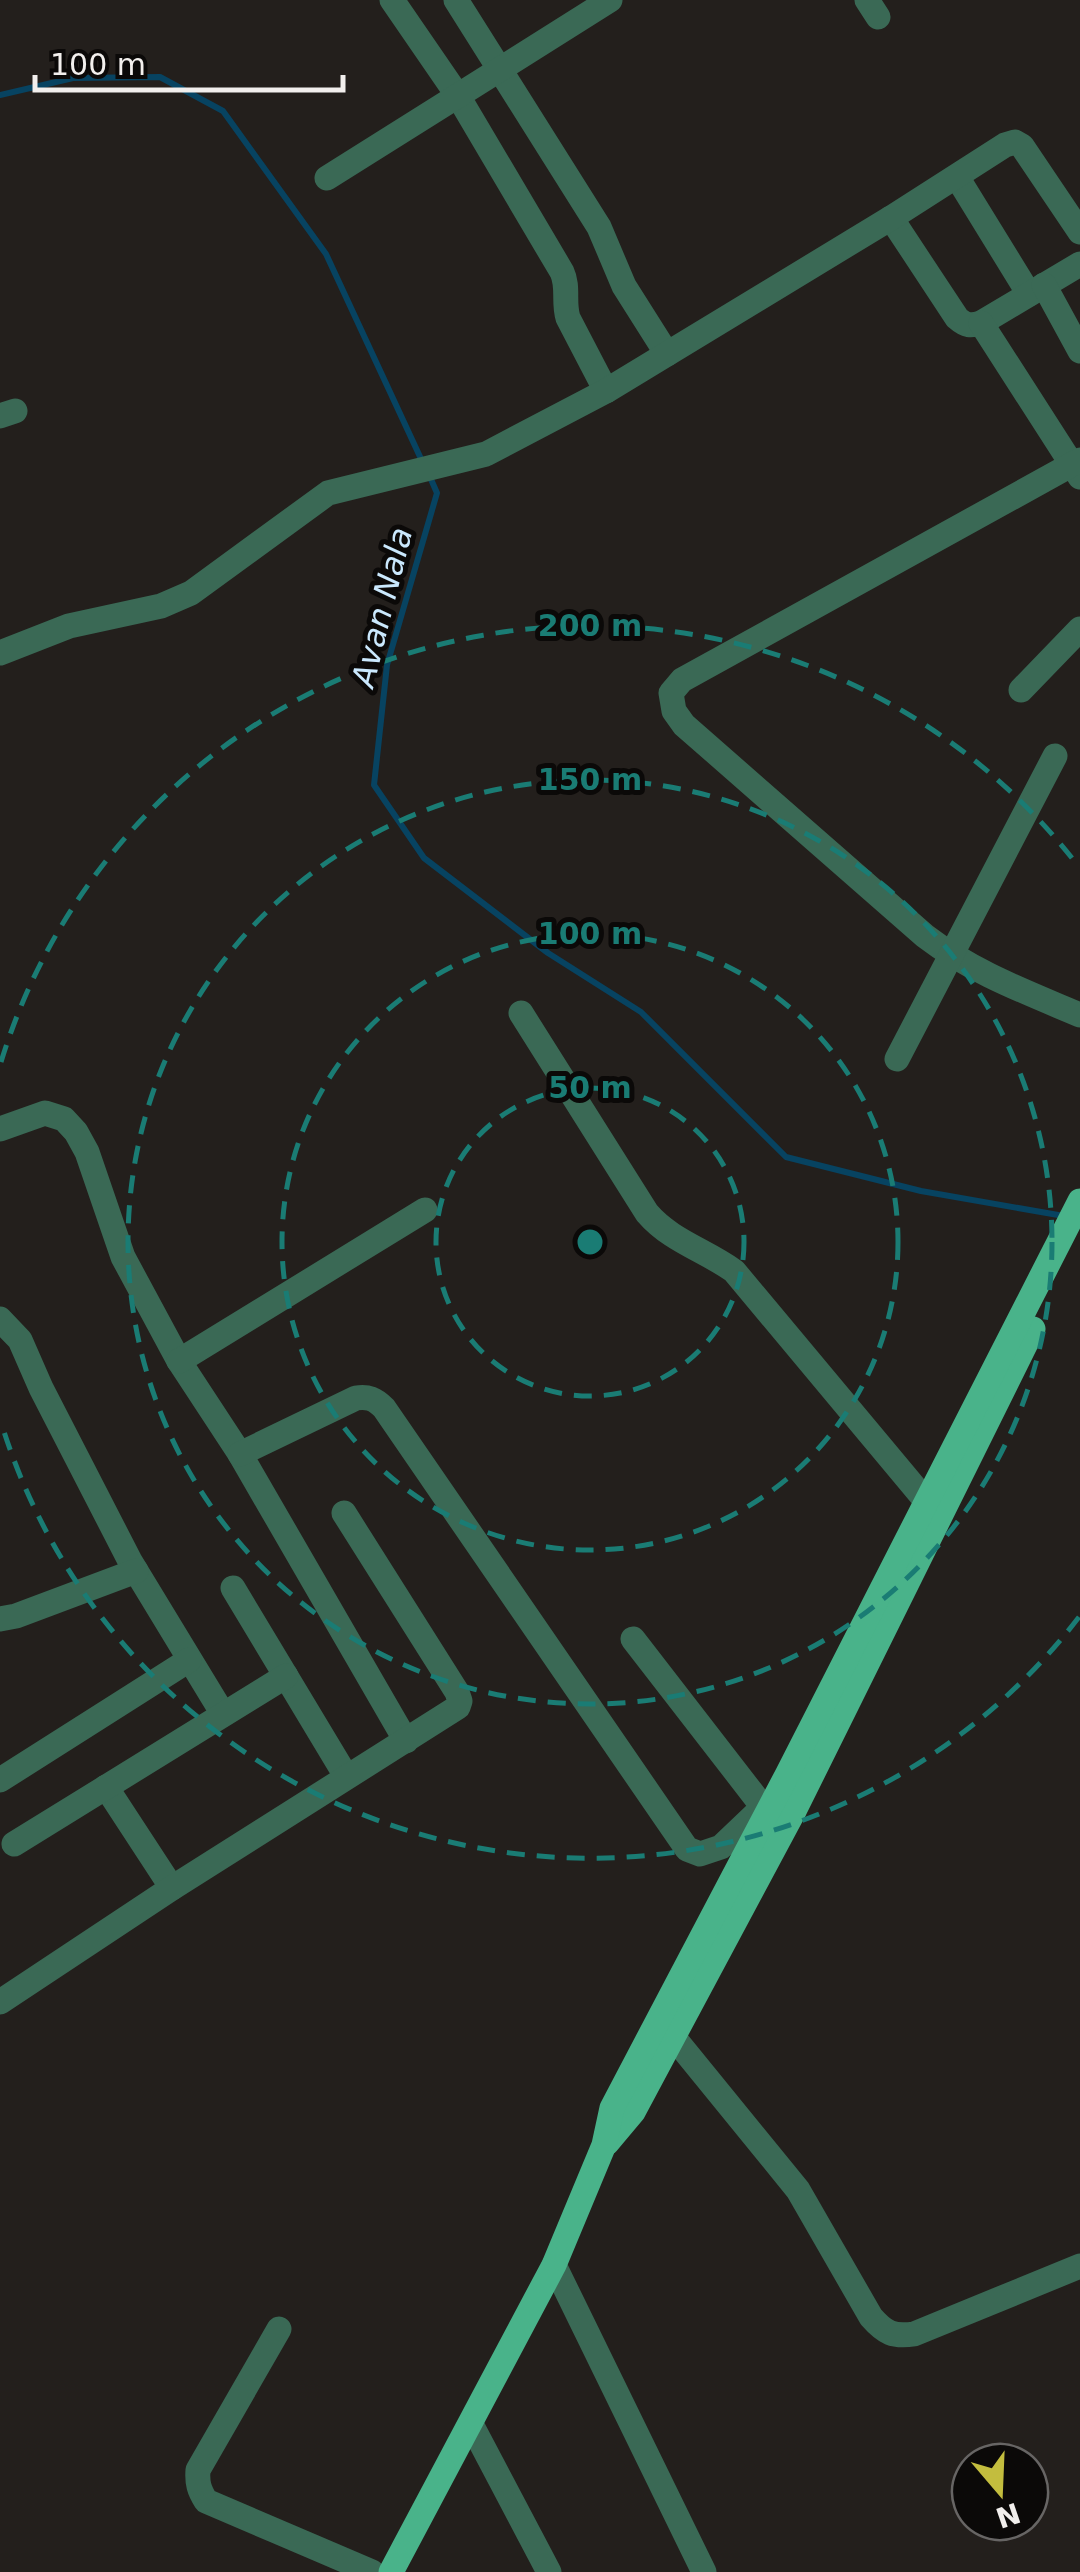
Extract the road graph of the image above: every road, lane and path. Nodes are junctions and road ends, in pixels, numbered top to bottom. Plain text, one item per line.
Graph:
1 (392, 0) edge
2 (456, 0) edge
3 (610, 0) edge
4 (499, 70) junction
5 (458, 96) junction
6 (957, 177) junction
7 (327, 178) dead end
8 (891, 218) junction
9 (1080, 232) edge
10 (1080, 264) edge
11 (1036, 290) junction
12 (981, 323) junction
13 (1080, 351) edge
14 (667, 354) junction
15 (606, 390) junction
16 (1077, 467) edge
17 (1080, 629) edge
18 (0, 653) edge
19 (1021, 690) dead end
20 (1055, 756) dead end
21 (952, 956) junction
22 (521, 1013) dead end
23 (1080, 1015) edge
24 (898, 1059) dead end
25 (0, 1130) edge
26 (1080, 1201) edge
27 (425, 1210) dead end
28 (1080, 1235) edge
29 (1046, 1284) junction
30 (0, 1319) edge
31 (179, 1361) junction
32 (240, 1454) junction
33 (926, 1501) junction
34 (344, 1514) dead end
35 (136, 1572) junction
36 (233, 1588) dead end
37 (0, 1619) edge
38 (633, 1638) dead end
39 (189, 1660) junction
40 (286, 1676) junction
41 (223, 1714) junction
42 (406, 1741) junction
43 (346, 1776) junction
44 (0, 1780) edge
45 (106, 1787) junction
46 (772, 1815) junction
47 (14, 1844) dead end
48 (172, 1888) junction
49 (0, 2002) edge
50 (666, 2027) junction
51 (554, 2265) junction
52 (1080, 2266) edge
53 (279, 2329) dead end
54 (471, 2424) junction
55 (372, 2572) edge
56 (392, 2572) edge
57 (549, 2572) edge
58 (704, 2572) edge

1 - 5 street
2 - 4 street
3 - 4 street
4 - 5 street
4 - 14 street
5 - 7 street
5 - 15 street
6 - 8 street
6 - 9 street
6 - 11 street
8 - 12 street
8 - 14 street
10 - 11 street
11 - 12 street
11 - 13 street
12 - 16 street
14 - 15 street
15 - 18 street
16 - 21 street
17 - 19 street
20 - 21 street
21 - 23 street
21 - 24 street
22 - 33 street
25 - 31 street
26 - 29 main road
27 - 31 street
28 - 29 main road
29 - 33 main road
29 - 46 main road
30 - 35 street
31 - 32 street
32 - 42 street
32 - 46 street
33 - 46 main road
34 - 42 street
35 - 37 street
35 - 39 street
36 - 40 street
38 - 46 street
39 - 41 street
39 - 44 street
40 - 41 street
40 - 43 street
41 - 45 street
42 - 43 street
43 - 48 street
45 - 47 street
45 - 48 street
46 - 50 main road
48 - 49 street
50 - 51 main road
50 - 52 street
51 - 54 main road
51 - 58 street
53 - 55 street
54 - 56 main road
54 - 57 street

